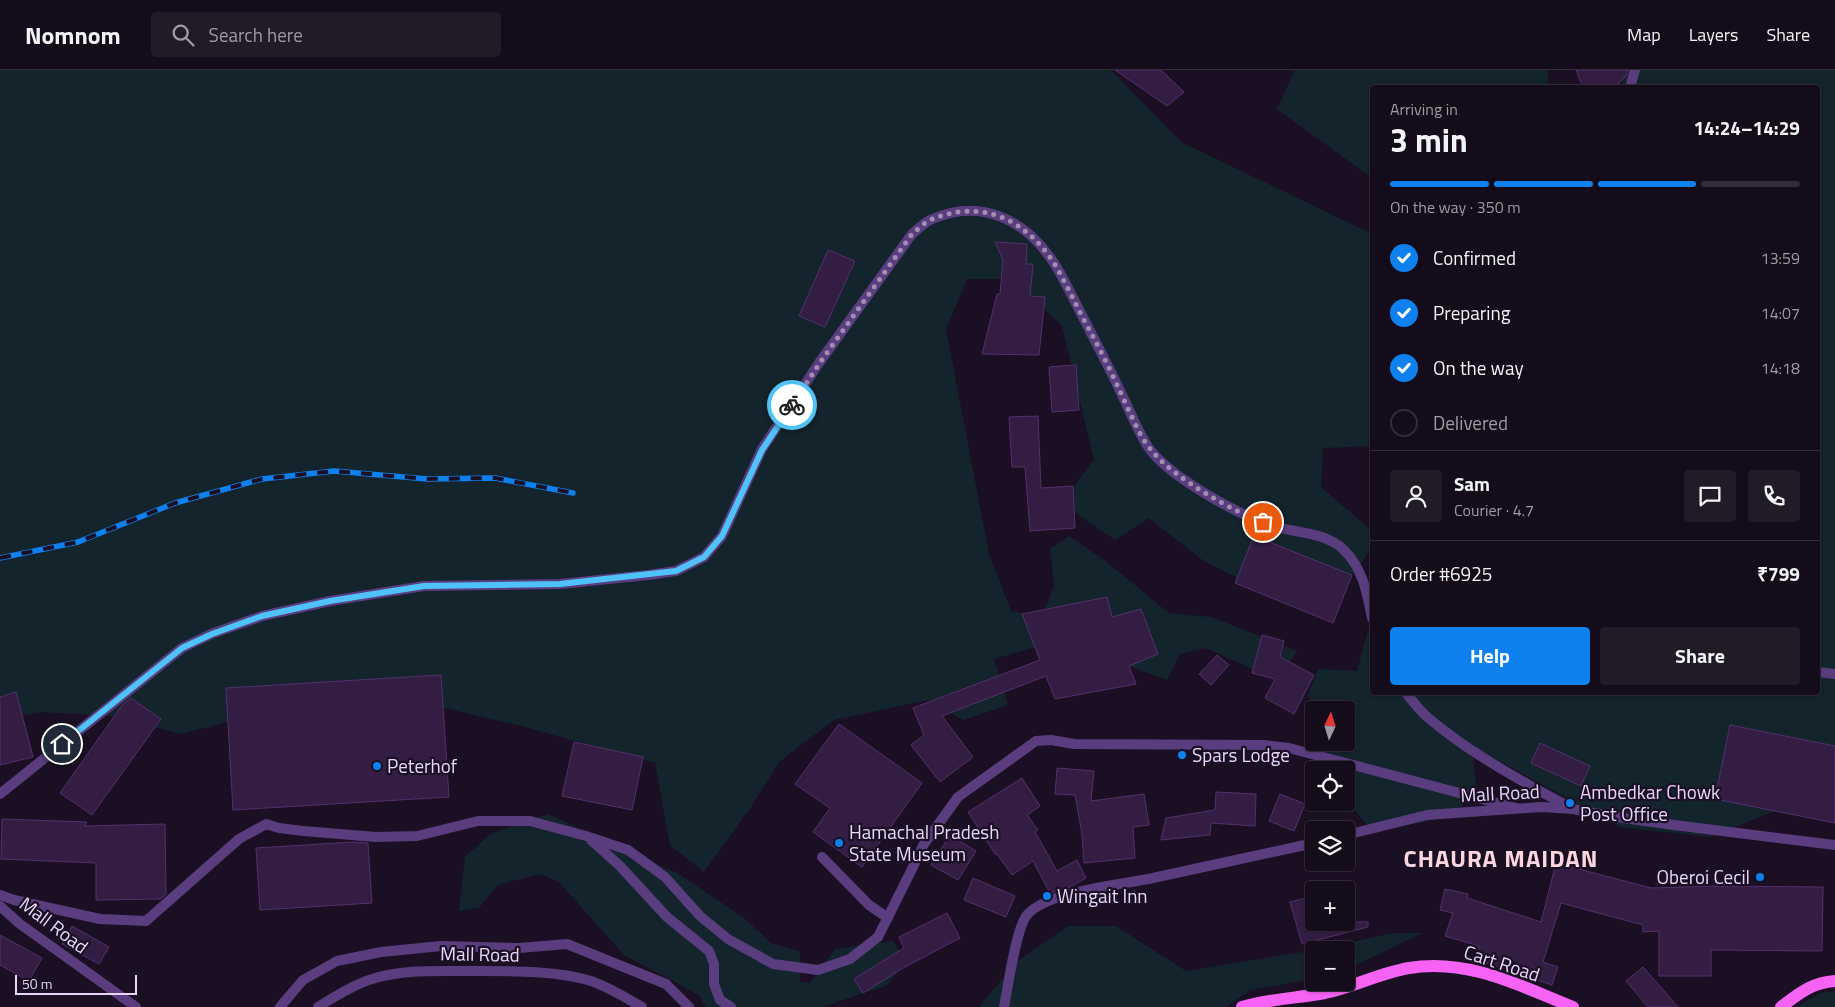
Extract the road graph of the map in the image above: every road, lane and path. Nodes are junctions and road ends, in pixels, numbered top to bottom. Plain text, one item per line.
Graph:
1 (1635, 70) edge
2 (1631, 85) edge
3 (1370, 605) edge
4 (1820, 672) edge
5 (1835, 674) edge
6 (1407, 695) edge
7 (0, 794) edge
8 (1516, 808) junction
9 (1573, 809) junction
10 (1355, 833) edge
11 (586, 836) junction
12 (1835, 844) edge
13 (1305, 845) edge
14 (822, 858) dead end
15 (0, 895) edge
16 (0, 906) edge
17 (888, 918) junction
18 (1835, 981) edge
19 (136, 1007) edge
20 (280, 1007) edge
21 (318, 1007) edge
22 (642, 1007) edge
23 (689, 1007) edge
24 (731, 1007) edge
25 (1004, 1007) edge
26 (1242, 1007) edge
27 (1573, 1007) edge
28 (1782, 1007) edge

1 - 2 street
3 - 7 street
4 - 5 street
6 - 9 street
8 - 9 street, Mall Road
8 - 10 street, Mall Road
8 - 17 street
9 - 12 street, Mall Road
11 - 15 street
11 - 17 street
11 - 24 street
13 - 25 street
14 - 17 street
16 - 19 street, Mall Road
18 - 28 main road
20 - 23 street
21 - 22 street, Mall Road
26 - 27 main road, Cart Road

